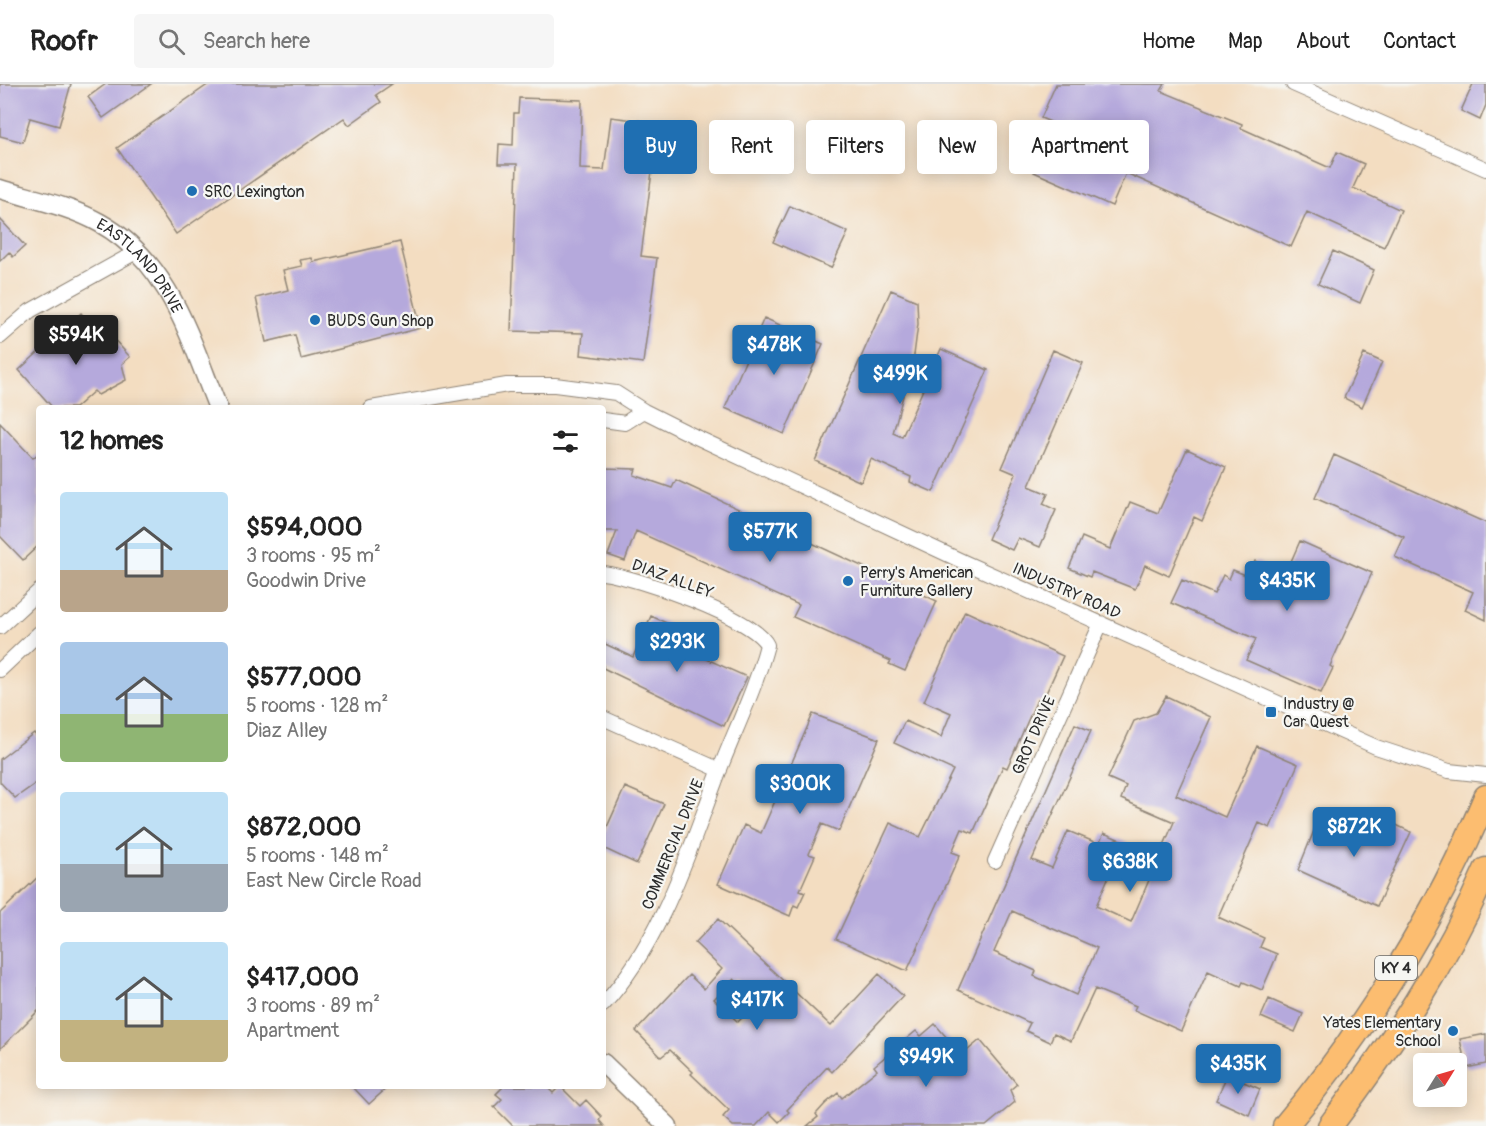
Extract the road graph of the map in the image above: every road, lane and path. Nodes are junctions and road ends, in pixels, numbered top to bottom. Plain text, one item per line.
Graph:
1 (1293, 84) edge
2 (1486, 169) edge
3 (0, 189) edge
4 (138, 251) junction
5 (0, 337) edge
6 (217, 405) edge
7 (388, 405) edge
8 (644, 411) junction
9 (606, 420) edge
10 (606, 574) edge
11 (36, 594) edge
12 (1101, 623) junction
13 (0, 627) edge
14 (36, 636) edge
15 (0, 670) edge
16 (606, 719) edge
17 (720, 770) junction
18 (1486, 775) edge
19 (1486, 797) edge
20 (995, 861) dead end
21 (1486, 870) edge
22 (606, 1002) edge
23 (606, 1066) edge
24 (668, 1126) edge
25 (1285, 1126) edge
26 (1330, 1126) edge

1 - 2 street
3 - 4 street, EASTLAND DRIVE
4 - 5 street
4 - 6 street, EASTLAND DRIVE
7 - 8 street, INDUSTRY ROAD
8 - 9 street
8 - 12 street, INDUSTRY ROAD
10 - 17 street, DIAZ ALLEY
11 - 13 street
12 - 18 street, INDUSTRY ROAD
12 - 20 street, GROT DRIVE
14 - 15 street
16 - 17 street, COMMERCIAL DRIVE
17 - 22 street, COMMERCIAL DRIVE
19 - 25 highway, KY 4
21 - 26 highway, KY 4
23 - 24 street

